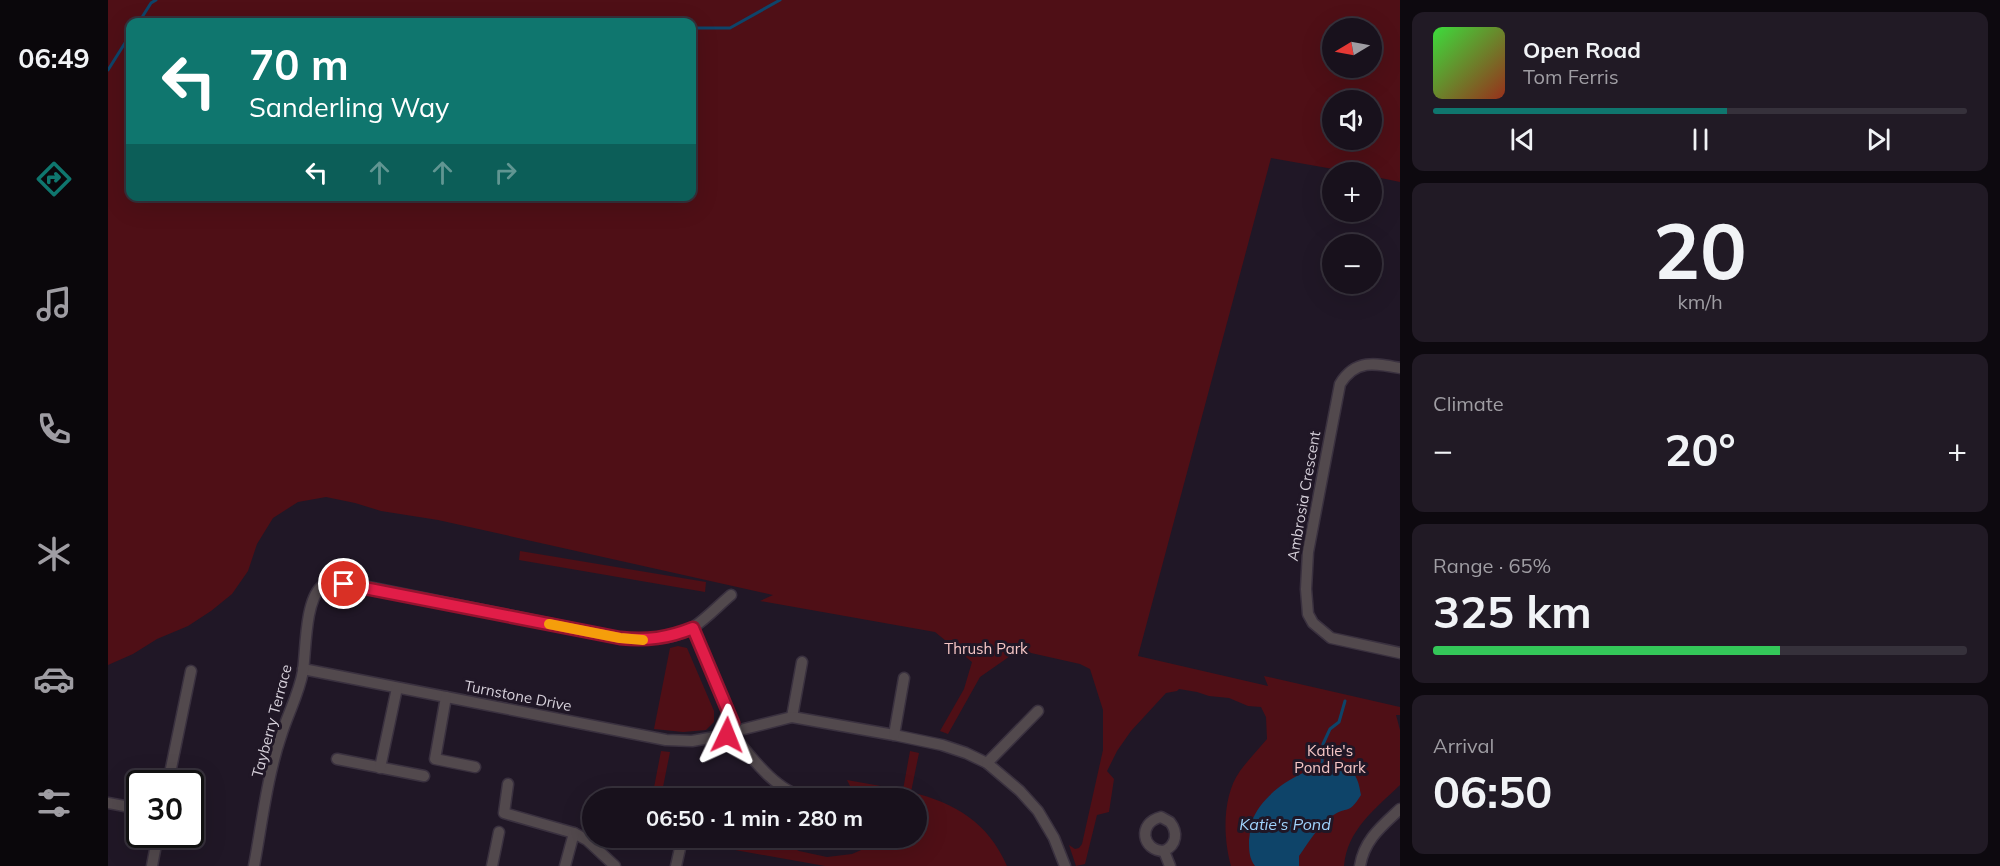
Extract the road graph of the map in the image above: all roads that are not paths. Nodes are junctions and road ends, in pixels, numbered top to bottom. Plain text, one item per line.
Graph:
1 (1400, 368) edge
2 (731, 595) dead end
3 (693, 628) junction
4 (1400, 653) edge
5 (802, 662) dead end
6 (303, 669) junction
7 (191, 671) dead end
8 (904, 678) dead end
9 (397, 688) junction
10 (446, 698) junction
11 (1038, 711) dead end
12 (792, 717) junction
13 (733, 723) junction
14 (744, 729) junction
15 (727, 735) junction
16 (894, 735) junction
17 (738, 741) junction
18 (337, 759) dead end
19 (987, 763) junction
20 (475, 767) dead end
21 (380, 768) junction
22 (171, 770) edge
23 (424, 776) dead end
24 (508, 784) dead end
25 (786, 788) edge
26 (108, 803) edge
27 (126, 806) edge
28 (1400, 809) edge
29 (499, 832) dead end
30 (574, 833) junction
31 (155, 848) edge
32 (680, 848) edge
33 (1164, 851) dead end
34 (152, 866) edge
35 (254, 866) edge
36 (492, 866) edge
37 (565, 866) edge
38 (615, 866) edge
39 (676, 866) edge
40 (1065, 866) edge
41 (1170, 866) edge
42 (1360, 866) edge

1 - 4 street, Ambrosia Crescent
2 - 3 street
3 - 6 street, Tayberry Terrace
3 - 13 street
5 - 12 street
6 - 9 street, Turnstone Drive
6 - 35 street, Tayberry Terrace
7 - 22 street
8 - 16 street
9 - 10 street, Turnstone Drive
9 - 21 street
10 - 15 street, Turnstone Drive
10 - 20 street
11 - 19 street
12 - 14 street
12 - 16 street
13 - 14 street
13 - 15 street
14 - 17 street
15 - 17 street
16 - 19 street
17 - 25 street
18 - 21 street
19 - 40 street
21 - 23 street
24 - 30 street
26 - 27 street
28 - 42 street
29 - 36 street
30 - 37 street
30 - 38 street
31 - 34 street
32 - 39 street
33 - 41 street

